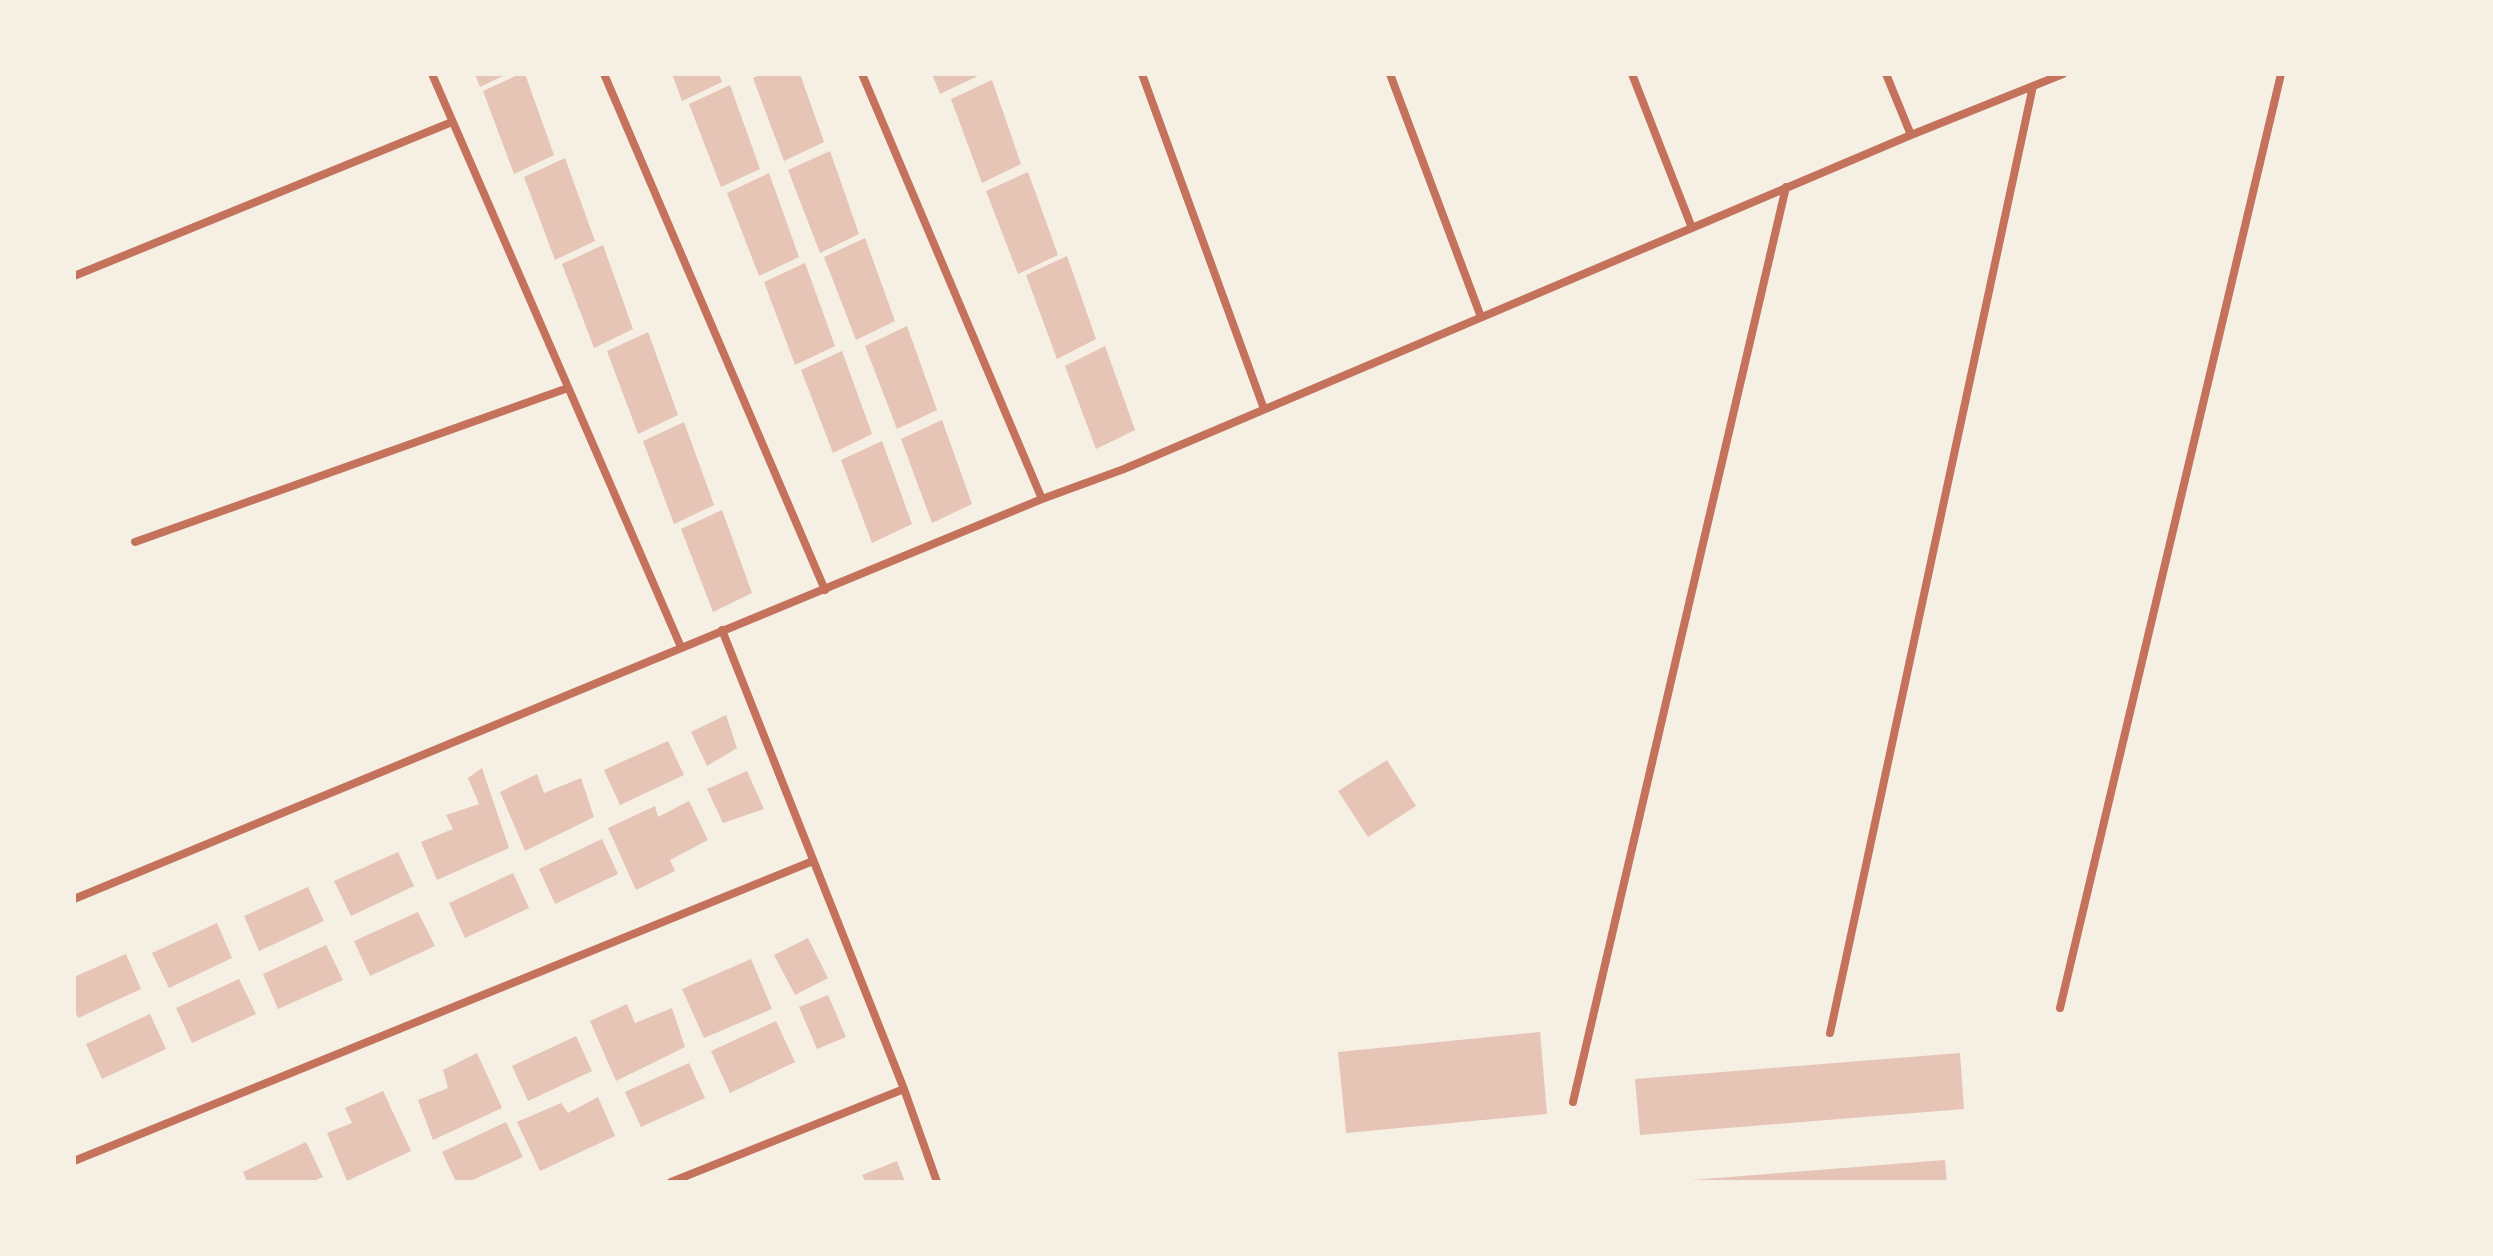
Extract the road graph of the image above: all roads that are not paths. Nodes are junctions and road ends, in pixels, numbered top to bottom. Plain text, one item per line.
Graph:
1 (432, 74) edge
2 (604, 74) edge
3 (862, 74) edge
4 (1142, 74) edge
5 (1390, 74) edge
6 (1632, 74) edge
7 (1886, 74) edge
8 (2063, 74) edge
9 (2281, 74) edge
10 (2033, 86) junction
11 (452, 122) junction
12 (1911, 135) junction
13 (1786, 187) junction
14 (1692, 228) junction
15 (74, 276) edge
16 (1481, 317) junction
17 (568, 388) junction
18 (1264, 409) junction
19 (1042, 499) junction
20 (135, 542) dead end
21 (825, 590) junction
22 (722, 630) junction
23 (681, 647) junction
24 (813, 861) junction
25 (74, 899) edge
26 (2060, 1008) dead end
27 (1830, 1033) dead end
28 (904, 1089) junction
29 (1573, 1102) dead end
30 (74, 1161) edge
31 (671, 1182) edge
32 (937, 1182) edge

1 - 11 street
2 - 21 street
3 - 19 street
4 - 18 street
5 - 16 street
6 - 14 street
7 - 12 street
8 - 10 street
9 - 26 street
10 - 12 street
10 - 27 street
11 - 15 street
11 - 17 street
12 - 13 street
13 - 14 street
13 - 29 street
14 - 16 street
16 - 18 street
17 - 20 street
17 - 23 street
18 - 19 street
19 - 21 street
21 - 22 street
22 - 23 street
22 - 24 street
23 - 25 street
24 - 28 street
24 - 30 street
28 - 31 street
28 - 32 street

